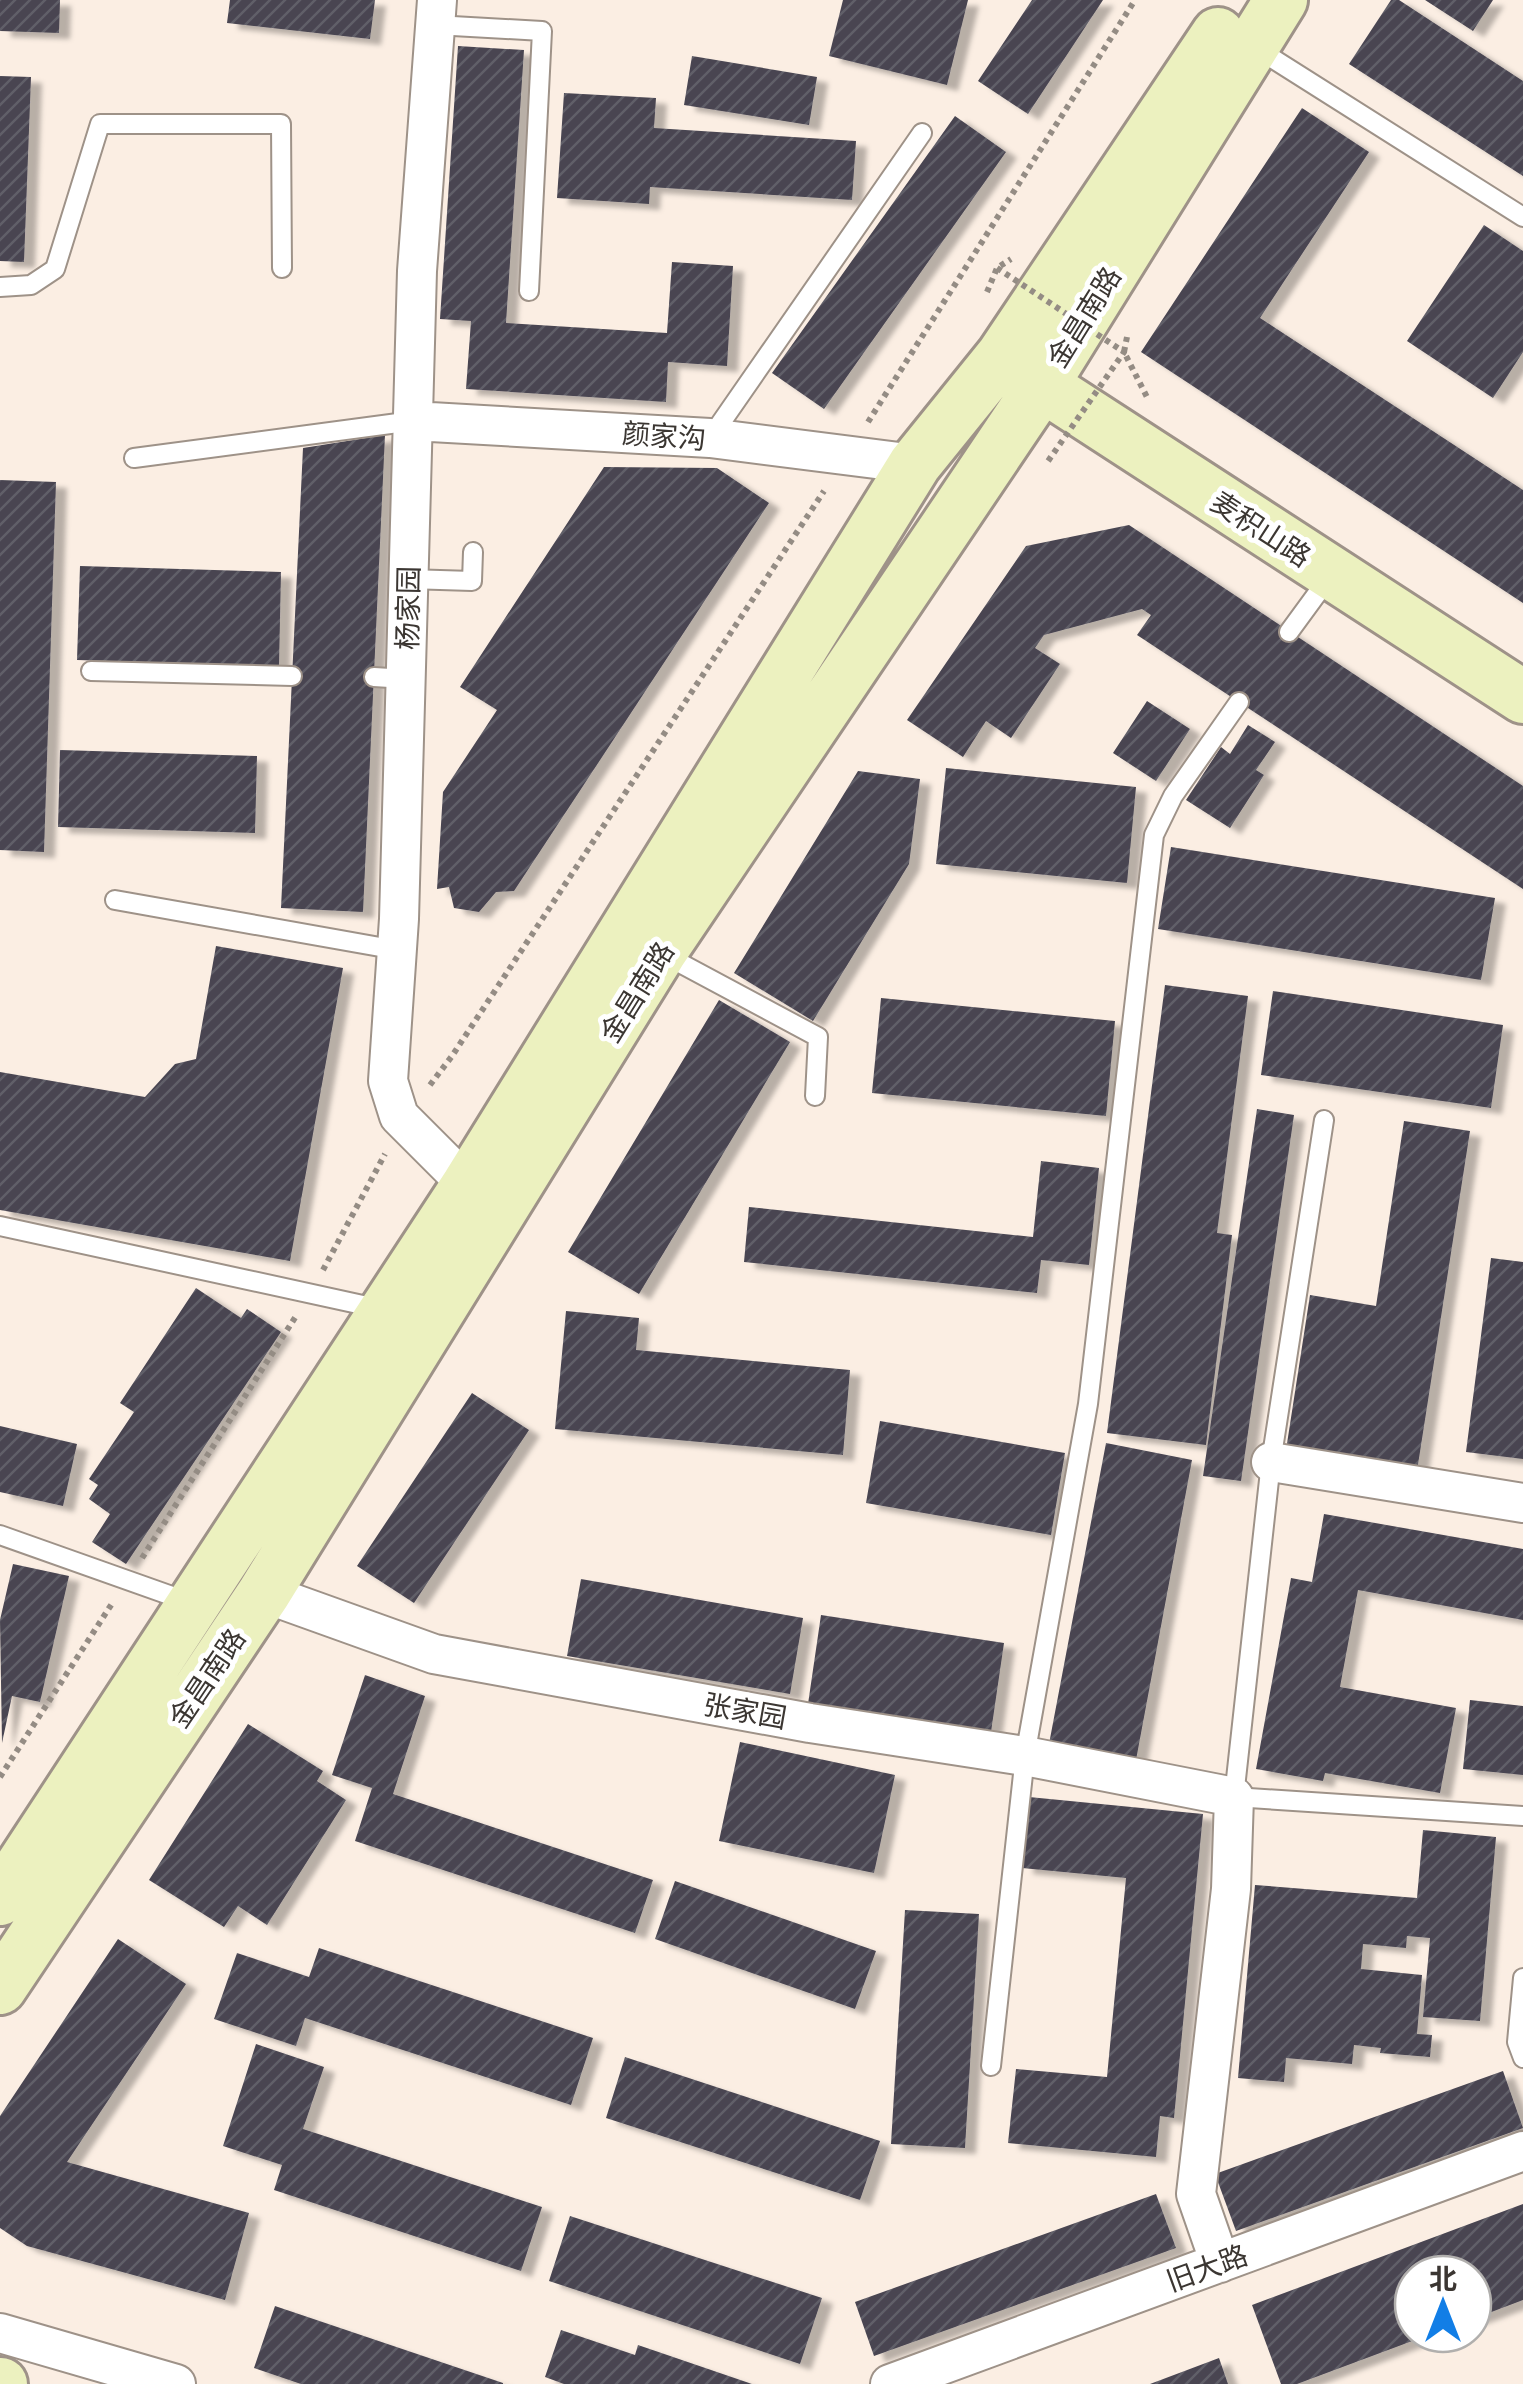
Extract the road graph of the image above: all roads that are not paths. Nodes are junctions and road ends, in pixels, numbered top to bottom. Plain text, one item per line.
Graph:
1 (1280, 0) edge
2 (436, 13) edge
3 (1246, 23) edge
4 (922, 133) dead end
5 (1523, 217) edge
6 (282, 268) dead end
7 (0, 286) edge
8 (529, 290) dead end
9 (1022, 370) junction
10 (413, 422) junction
11 (710, 438) junction
12 (134, 458) dead end
13 (914, 464) junction
14 (473, 552) dead end
15 (1331, 575) junction
16 (408, 579) junction
17 (1288, 632) dead end
18 (91, 671) dead end
19 (292, 676) dead end
20 (1523, 697) edge
21 (1240, 702) dead end
22 (115, 900) dead end
23 (397, 950) junction
24 (660, 952) junction
25 (815, 1096) dead end
26 (1324, 1120) dead end
27 (468, 1185) junction
28 (0, 1226) edge
29 (387, 1310) junction
30 (1271, 1462) junction
31 (1523, 1504) edge
32 (0, 1534) edge
33 (264, 1592) junction
34 (194, 1604) junction
35 (1024, 1756) junction
36 (1234, 1797) junction
37 (1523, 1816) edge
38 (0, 1899) edge
39 (1523, 1978) edge
40 (0, 1988) edge
41 (1523, 2058) edge
42 (992, 2066) dead end
43 (1523, 2152) edge
44 (1220, 2263) junction
45 (0, 2333) edge
46 (176, 2384) edge
47 (890, 2384) edge

1 - 3 street, 金昌南路
2 - 8 lane
2 - 10 street, 杨家园
3 - 5 lane
3 - 9 street, 金昌南路
4 - 11 lane
6 - 7 lane
9 - 13 street, 金昌南路
9 - 15 street, 麦积山路
9 - 24 street, 金昌南路
10 - 11 street, 颜家沟
10 - 12 lane
10 - 16 street, 杨家园
11 - 13 street, 颜家沟
13 - 27 street, 金昌南路
14 - 16 lane
15 - 17 lane
15 - 20 street, 麦积山路
16 - 23 street, 杨家园
18 - 19 lane
21 - 35 lane
22 - 23 lane
23 - 27 street, 杨家园
24 - 25 lane
24 - 33 street, 金昌南路
26 - 30 lane
27 - 29 street, 金昌南路
28 - 29 lane
29 - 34 street, 金昌南路
30 - 31 street
30 - 36 lane
32 - 34 lane
33 - 35 street, 张家园
33 - 40 street, 金昌南路
34 - 38 street, 金昌南路
35 - 36 street, 张家园
35 - 42 lane
36 - 37 lane, 张家园
36 - 44 street
39 - 41 lane
43 - 44 street, 旧大路
44 - 47 street, 旧大路
45 - 46 street

